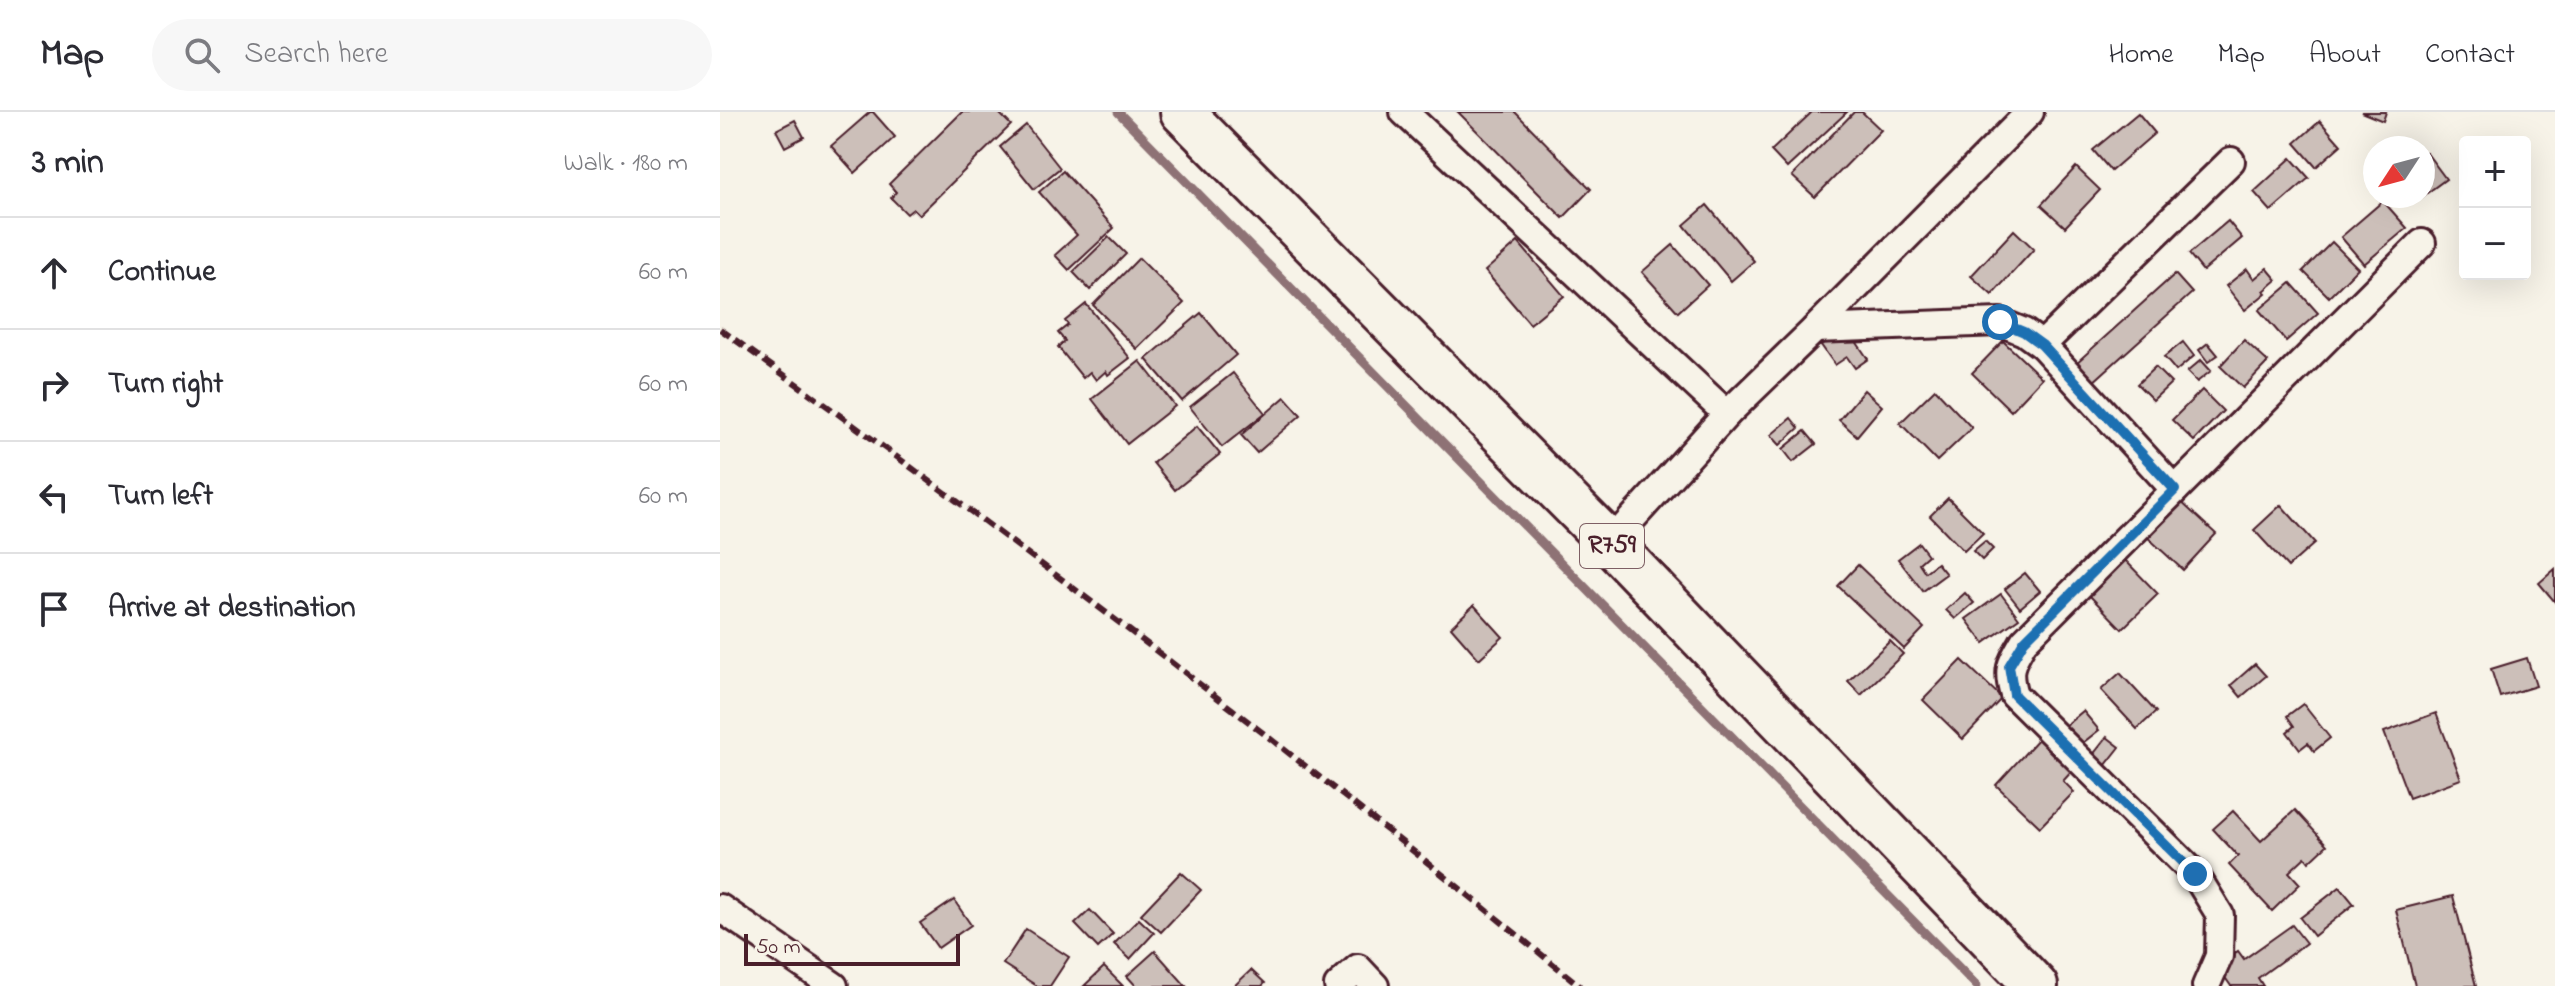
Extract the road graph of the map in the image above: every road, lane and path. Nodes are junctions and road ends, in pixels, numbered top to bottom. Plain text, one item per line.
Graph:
1 (1182, 112) edge
2 (1404, 112) edge
3 (2030, 112) edge
4 (2231, 161) dead end
5 (2422, 243) dead end
6 (1815, 329) junction
7 (2042, 345) junction
8 (1727, 414) junction
9 (2175, 490) junction
10 (1610, 543) junction
11 (720, 908) edge
12 (834, 986) edge
13 (1338, 986) edge
14 (1375, 986) edge
15 (2036, 986) edge
16 (2206, 986) edge

1 - 10 main road, R759
2 - 8 street
3 - 6 street
4 - 7 street
5 - 9 street
6 - 7 street
6 - 8 street
7 - 9 street
8 - 10 street
9 - 16 street
10 - 15 main road, R759
11 - 12 street
13 - 14 street

